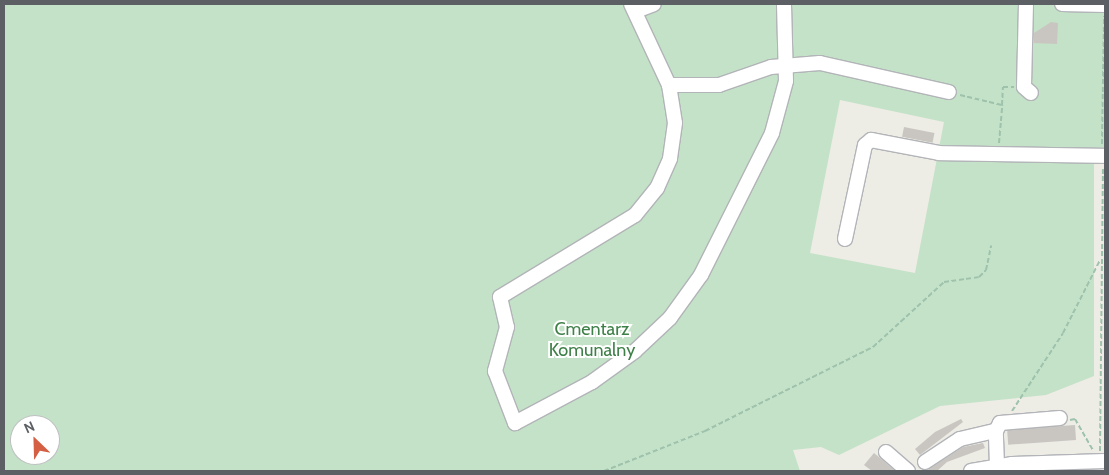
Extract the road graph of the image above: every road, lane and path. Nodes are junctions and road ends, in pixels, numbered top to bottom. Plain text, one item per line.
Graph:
1 (654, 4) edge
2 (784, 4) edge
3 (1026, 4) edge
4 (1062, 4) edge
5 (1105, 5) edge
6 (633, 8) edge
7 (1104, 24) edge
8 (787, 65) junction
9 (669, 85) junction
10 (1027, 90) joint
11 (949, 92) joint
12 (1002, 105) junction
13 (985, 155) junction
14 (1104, 156) edge
15 (1101, 236) junction
16 (1105, 236) edge
17 (845, 239) dead end
18 (991, 246) dead end
19 (1101, 260) junction
20 (1063, 419) joint
21 (1001, 426) junction
22 (886, 452) dead end
23 (1105, 461) edge
24 (925, 462) dead end
25 (998, 466) junction
26 (604, 471) edge
27 (908, 471) edge
28 (971, 471) edge

1 - 6 street
2 - 8 street
3 - 10 street
4 - 5 street
5 - 7 path
6 - 9 street
7 - 14 path
8 - 9 street
8 - 9 street
8 - 11 street
10 - 12 path
11 - 12 path
12 - 13 path
13 - 14 street
13 - 17 street
14 - 15 path
15 - 16 path
15 - 19 path
18 - 26 path
19 - 20 path
19 - 21 path
20 - 21 street
21 - 24 street
21 - 25 street
22 - 27 street
23 - 25 street
25 - 28 street

